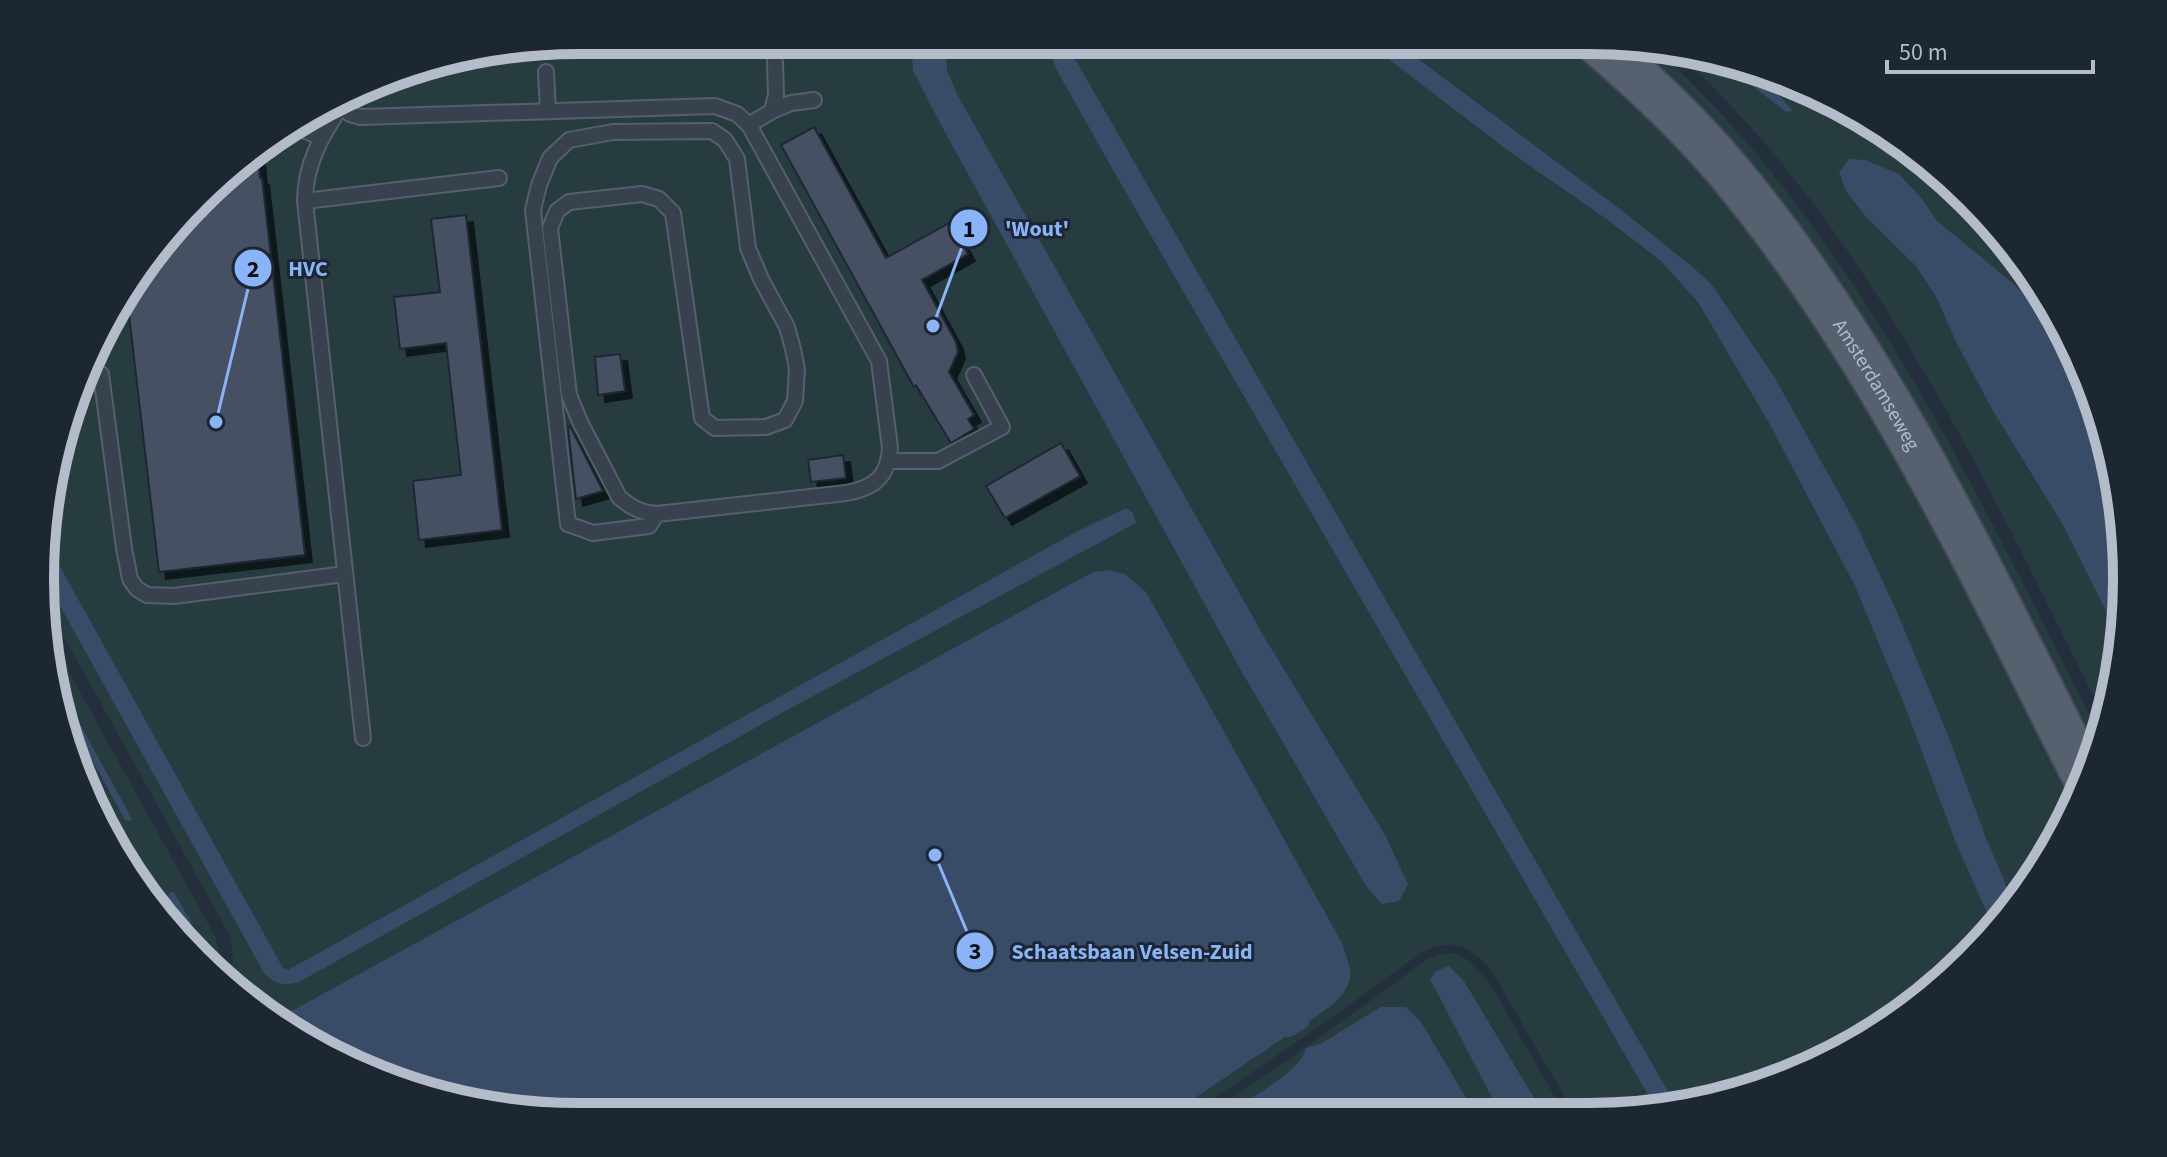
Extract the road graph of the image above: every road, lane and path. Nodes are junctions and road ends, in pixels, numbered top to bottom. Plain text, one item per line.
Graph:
1 (1611, 55) edge
2 (775, 62) dead end
3 (546, 72) dead end
4 (814, 100) dead end
5 (345, 109) edge
6 (548, 111) junction
7 (772, 111) junction
8 (336, 114) edge
9 (749, 125) junction
10 (305, 131) edge
11 (322, 138) junction
12 (499, 178) dead end
13 (305, 201) junction
14 (101, 374) dead end
15 (974, 375) dead end
16 (889, 461) junction
17 (657, 514) junction
18 (345, 574) junction
19 (363, 738) dead end
20 (2078, 764) edge

1 - 20 main road, Amsterdamseweg
2 - 7 lane
3 - 6 lane
4 - 7 lane
5 - 6 lane
6 - 9 lane
7 - 9 lane
8 - 11 lane
9 - 16 lane
10 - 11 lane
11 - 13 lane
12 - 13 lane
13 - 18 lane
14 - 18 lane
15 - 16 lane
16 - 17 lane
17 - 17 lane
18 - 19 lane

